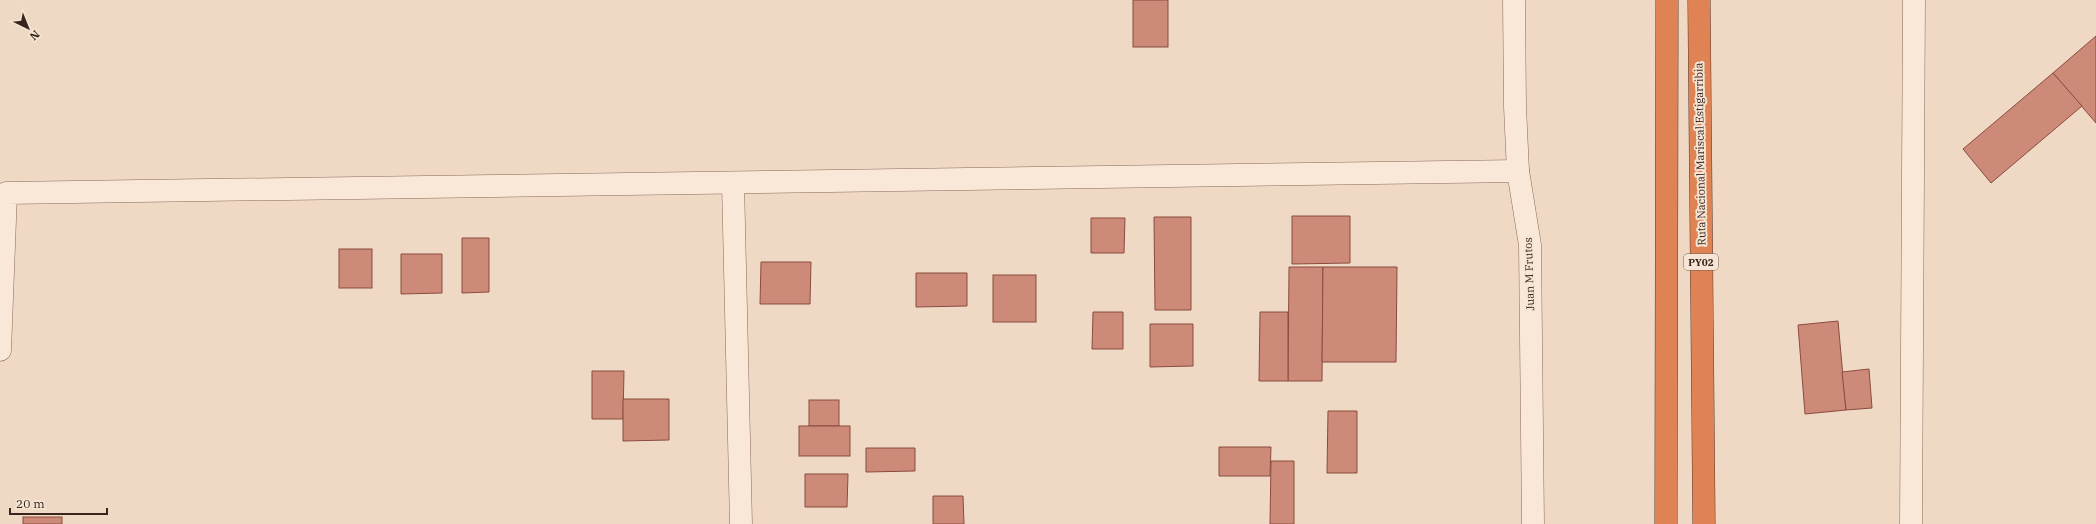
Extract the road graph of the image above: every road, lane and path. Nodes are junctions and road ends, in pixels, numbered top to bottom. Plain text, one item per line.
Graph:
1 (1514, 0) edge
2 (1667, 0) edge
3 (1699, 0) edge
4 (1914, 0) edge
5 (1518, 171) junction
6 (733, 183) junction
7 (0, 350) edge
8 (741, 524) edge
9 (1533, 524) edge
10 (1666, 524) edge
11 (1704, 524) edge
12 (1911, 524) edge

1 - 5 street, Juan M Frutos
2 - 10 highway
3 - 11 highway, Ruta Nacional Mariscal Estigarribia / PY02
4 - 12 street
5 - 6 street
5 - 9 street, Juan M Frutos
6 - 7 street
6 - 8 street

